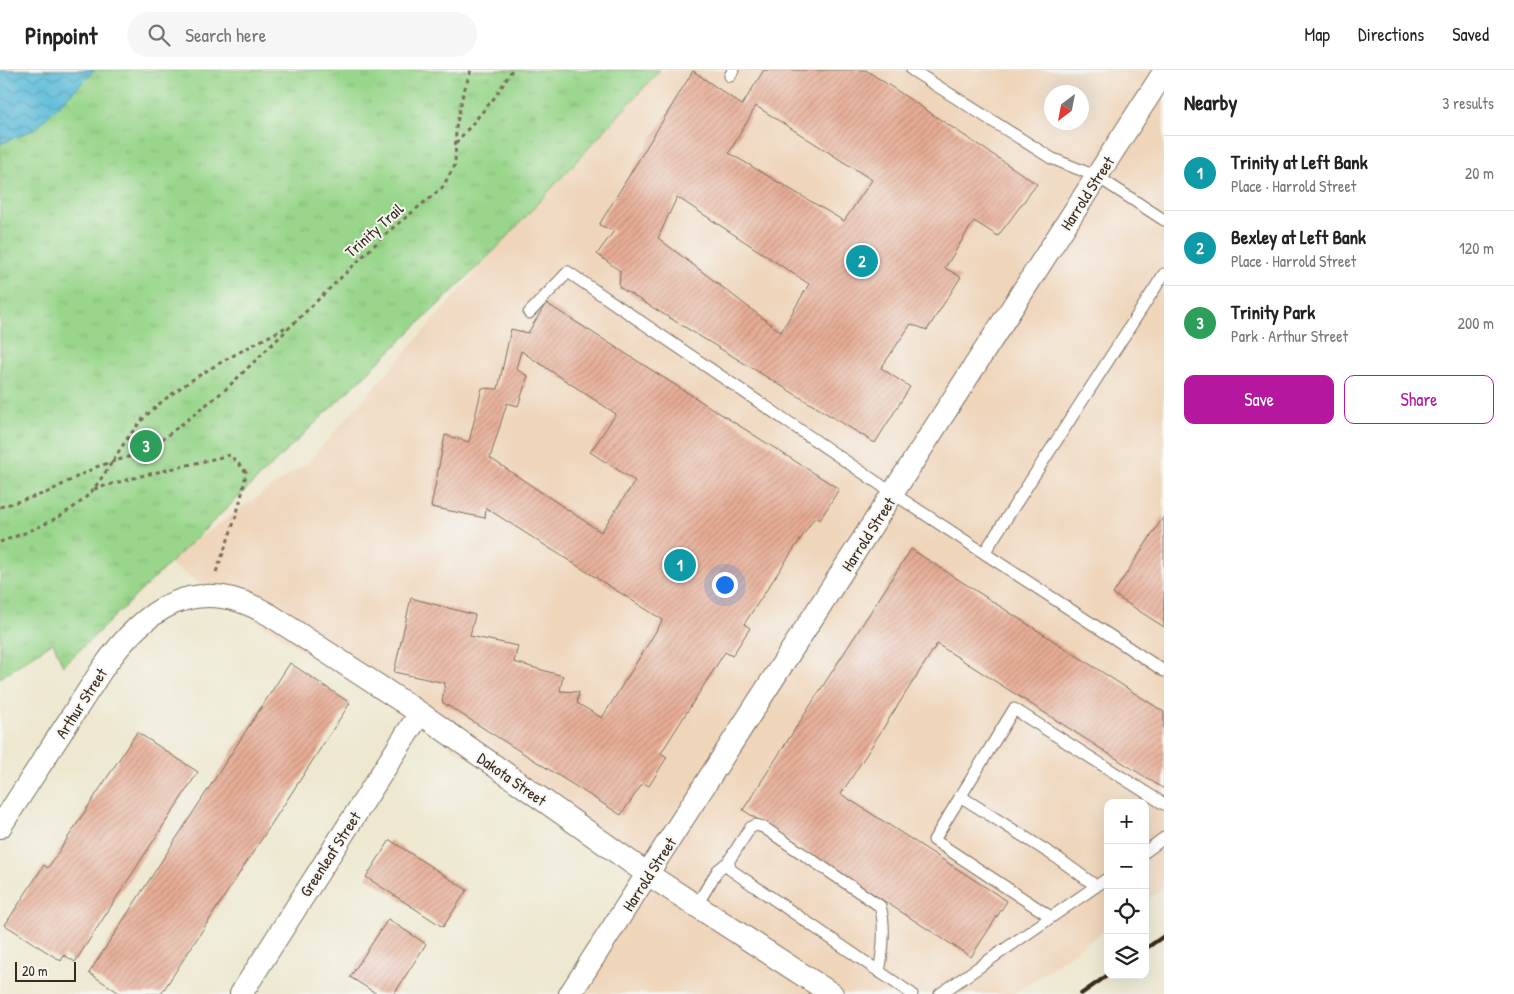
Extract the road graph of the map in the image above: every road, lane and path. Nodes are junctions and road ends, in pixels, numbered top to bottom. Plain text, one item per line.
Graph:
1 (471, 70) edge
2 (512, 70) edge
3 (912, 70) edge
4 (1164, 72) edge
5 (456, 144) junction
6 (1098, 177) junction
7 (1164, 220) edge
8 (1164, 274) edge
9 (529, 313) dead end
10 (291, 324) junction
11 (113, 461) junction
12 (94, 489) junction
13 (894, 494) junction
14 (0, 506) edge
15 (0, 542) edge
16 (984, 553) junction
17 (207, 596) junction
18 (182, 598) joint
19 (1164, 671) edge
20 (420, 714) junction
21 (960, 796) junction
22 (1164, 804) edge
23 (0, 827) edge
24 (1164, 838) edge
25 (1149, 849) edge
26 (728, 862) junction
27 (648, 875) junction
28 (1104, 881) edge
29 (1096, 886) junction
30 (696, 906) junction
31 (1051, 917) junction
32 (879, 972) junction
33 (241, 994) edge
34 (570, 994) edge
35 (832, 994) edge
36 (912, 994) edge
37 (940, 994) edge

1 - 5 path, Trinity Trail
2 - 5 path
3 - 6 lane
4 - 6 street, Harrold Street
5 - 10 path, Trinity Trail
6 - 7 lane
6 - 13 street, Harrold Street
8 - 16 lane
9 - 13 lane
10 - 11 path, Trinity Trail
10 - 11 path, Trinity Trail
11 - 12 path, Trinity Trail
11 - 14 path, Trinity Trail
12 - 15 path, Trinity Trail
12 - 17 path
13 - 16 lane
13 - 27 street, Harrold Street
16 - 19 lane
17 - 18 street, Dakota Street
17 - 20 street, Dakota Street
18 - 23 street, Arthur Street
20 - 27 street, Dakota Street
20 - 33 street, Greenleaf Street
21 - 22 lane
21 - 29 lane
21 - 31 lane
24 - 25 lane
26 - 30 lane
26 - 32 lane
26 - 32 lane
27 - 30 street, Dakota Street
27 - 34 street, Harrold Street
28 - 29 lane
29 - 31 lane
30 - 35 street, Dakota Street
31 - 37 lane
32 - 36 lane

